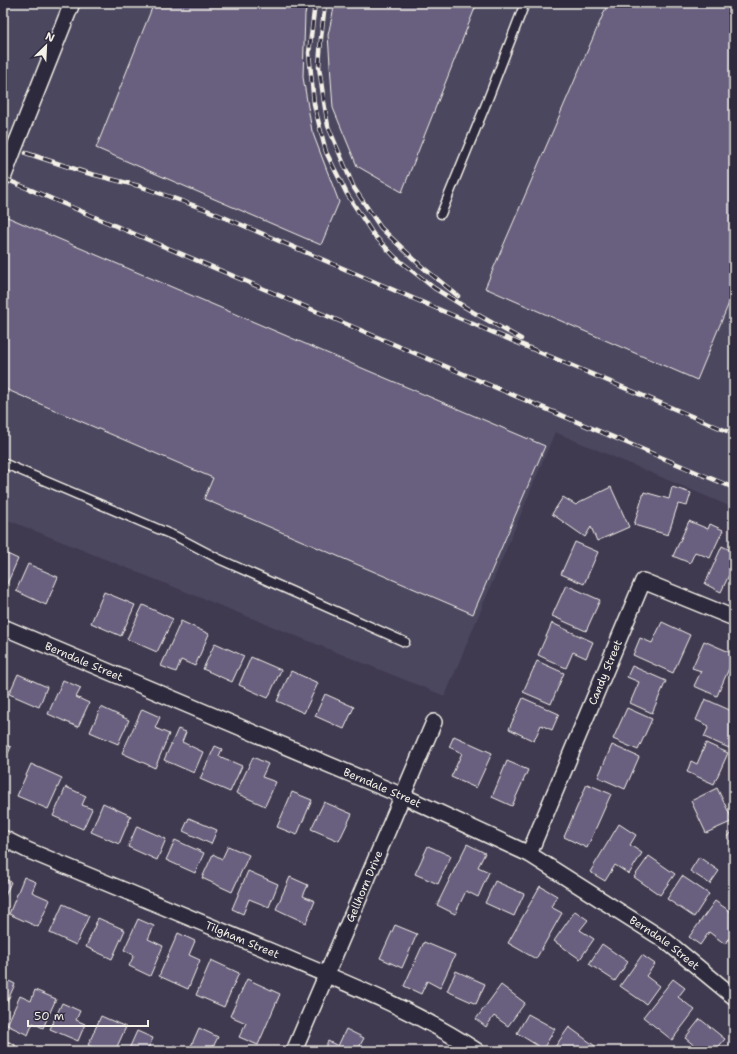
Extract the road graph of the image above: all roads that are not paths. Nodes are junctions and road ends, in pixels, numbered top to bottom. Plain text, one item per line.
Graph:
1 (72, 3) edge
2 (525, 3) edge
3 (3, 178) edge
4 (441, 214) dead end
5 (3, 463) edge
6 (734, 618) edge
7 (3, 627) edge
8 (405, 642) dead end
9 (434, 722) dead end
10 (403, 796) junction
11 (3, 838) edge
12 (529, 854) junction
13 (327, 975) junction
14 (734, 997) edge
15 (3, 1049) edge
16 (8, 1051) edge
17 (294, 1051) edge
18 (477, 1051) edge

1 - 3 street
2 - 4 lane
5 - 8 lane
6 - 12 street, Candy Street
7 - 10 street, Berndale Street
9 - 10 street, Gellhorn Drive
10 - 12 street, Berndale Street
10 - 13 street, Gellhorn Drive
11 - 13 street, Tilgham Street
12 - 14 street, Berndale Street
13 - 17 street, Gellhorn Drive
13 - 18 street, Tilgham Street
15 - 16 street

